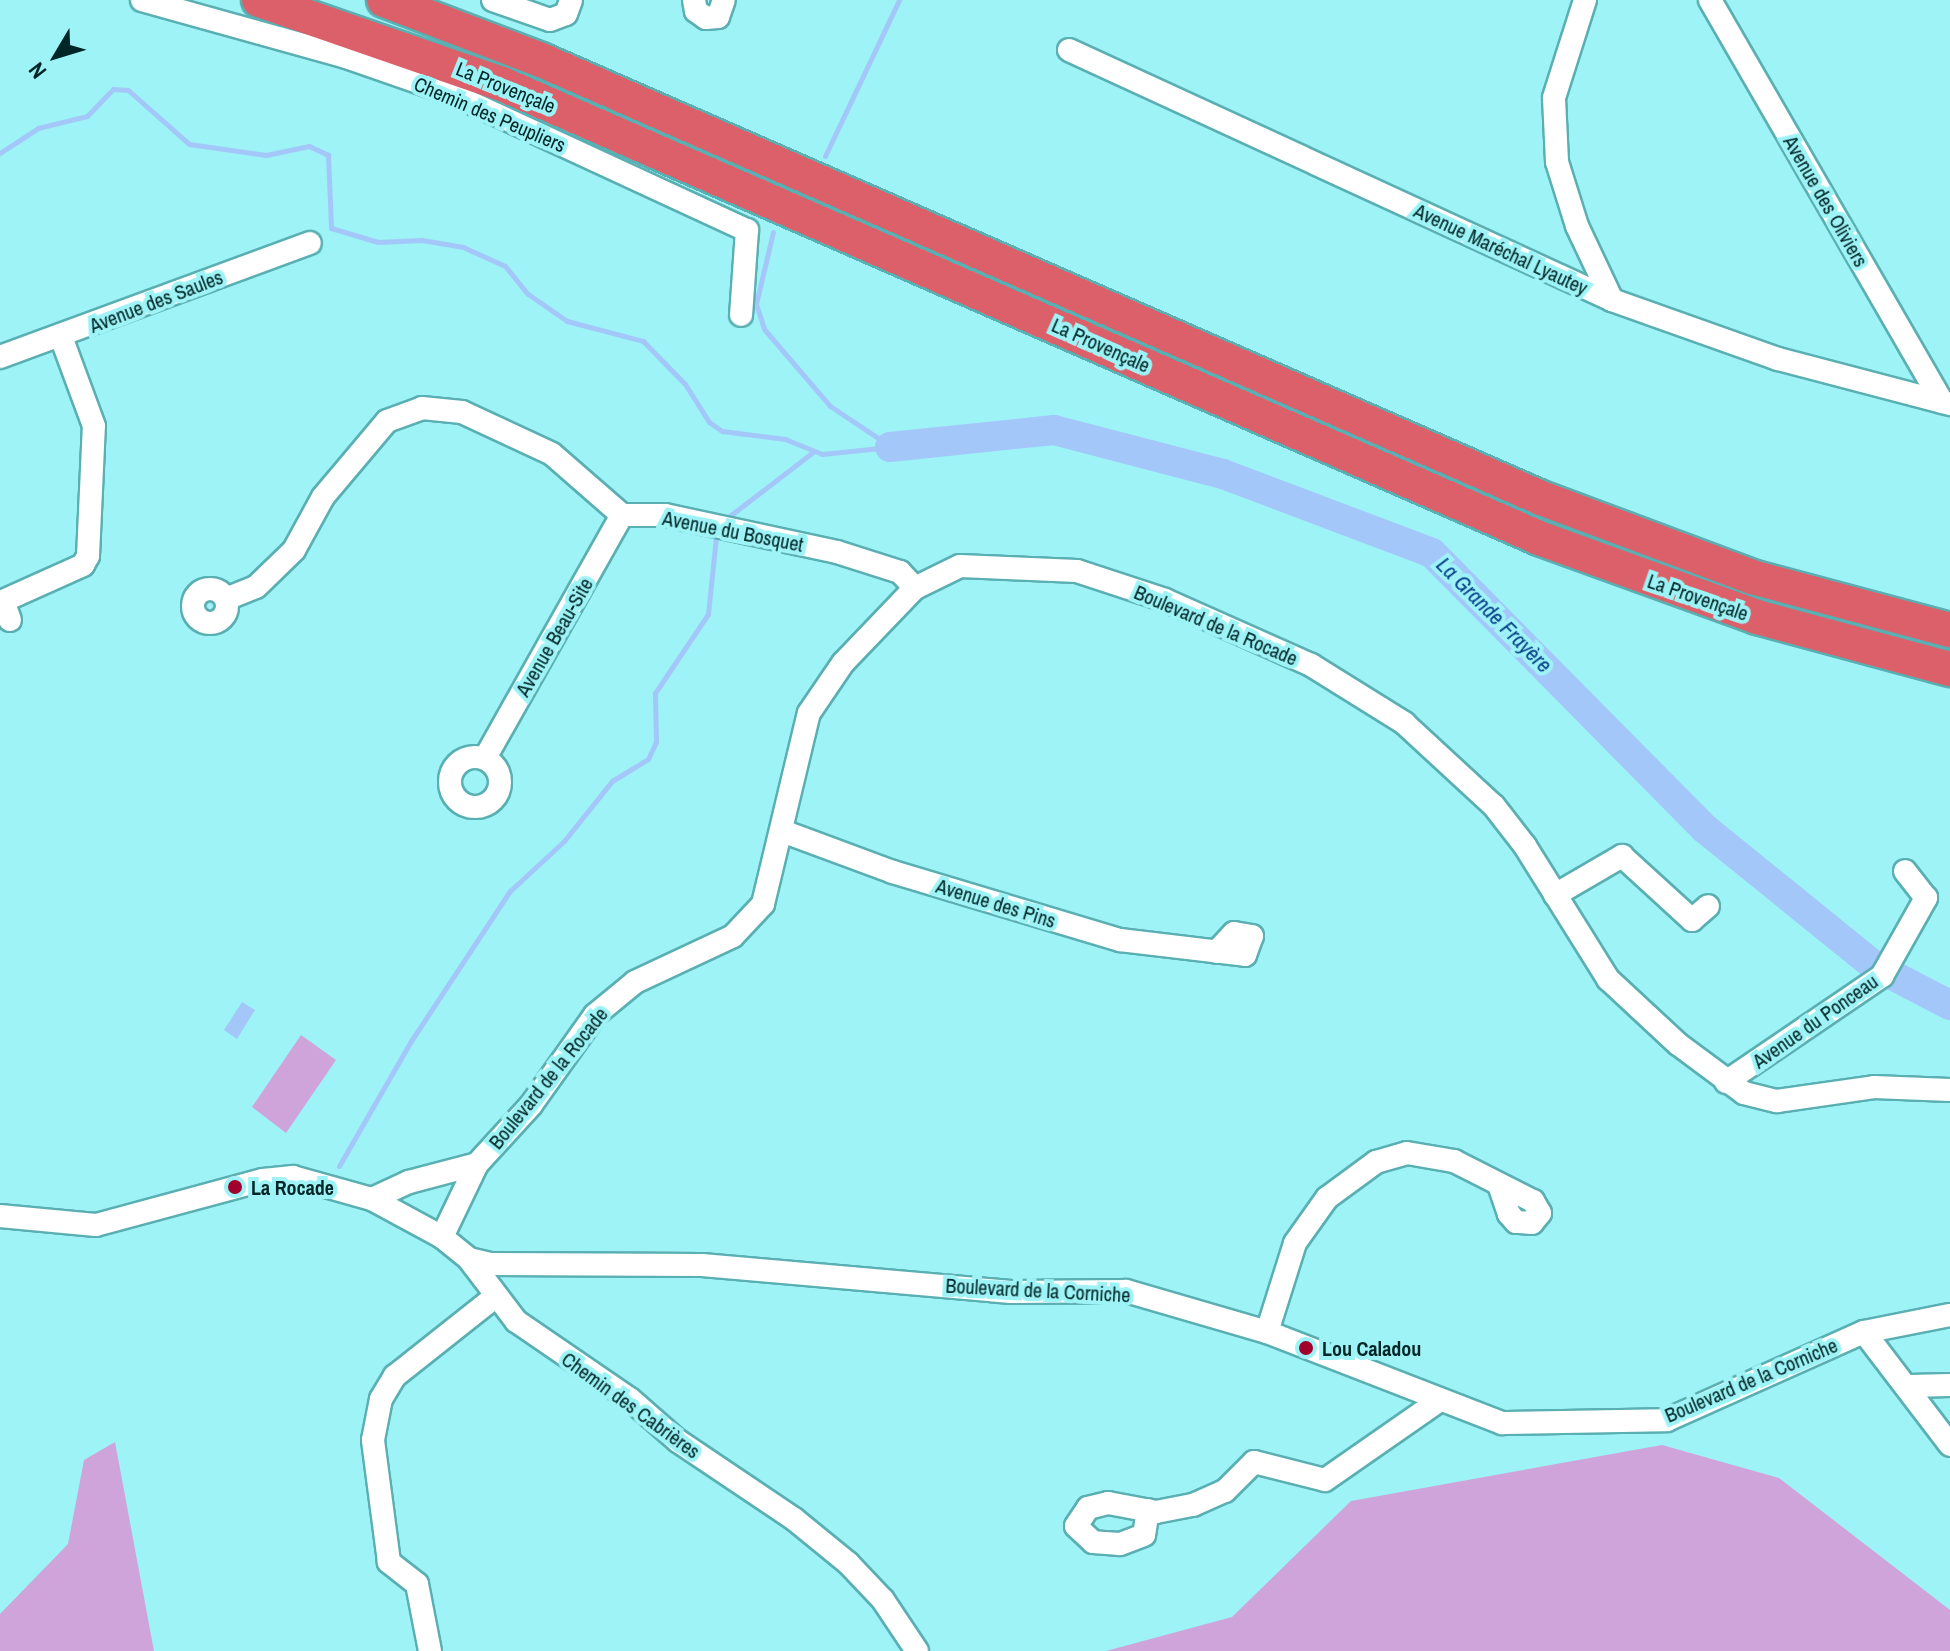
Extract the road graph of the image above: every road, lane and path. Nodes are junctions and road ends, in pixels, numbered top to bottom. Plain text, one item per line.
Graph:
1 (142, 0) edge
2 (259, 0) edge
3 (384, 0) edge
4 (493, 0) edge
5 (571, 0) edge
6 (694, 0) edge
7 (724, 0) edge
8 (1585, 0) edge
9 (1710, 0) edge
10 (1069, 50) dead end
11 (310, 243) dead end
12 (1612, 300) junction
13 (741, 315) dead end
14 (61, 337) junction
15 (0, 357) edge
16 (1946, 403) edge
17 (622, 515) junction
18 (915, 588) junction
19 (226, 599) dead end
20 (10, 620) dead end
21 (1950, 630) edge
22 (1950, 669) edge
23 (485, 758) dead end
24 (782, 831) junction
25 (1905, 871) dead end
26 (1555, 895) junction
27 (1708, 906) dead end
28 (1216, 952) dead end
29 (1726, 1082) junction
30 (1950, 1090) edge
31 (477, 1164) junction
32 (1500, 1188) dead end
33 (372, 1199) junction
34 (0, 1216) edge
35 (442, 1237) junction
36 (469, 1259) junction
37 (496, 1296) junction
38 (1950, 1315) edge
39 (1267, 1332) junction
40 (1864, 1332) junction
41 (1950, 1385) edge
42 (1909, 1386) junction
43 (1440, 1400) junction
44 (1950, 1445) edge
45 (1148, 1510) dead end
46 (430, 1651) edge
47 (917, 1651) edge

1 - 13 street, Chemin des Peupliers
2 - 22 highway, La Provençale
3 - 21 highway, La Provençale
4 - 5 street
6 - 7 street
8 - 12 street
9 - 16 street, Avenue des Oliviers
10 - 12 street, Avenue Maréchal Lyautey
11 - 14 street, Avenue des Saules
12 - 16 street, Avenue Maréchal Lyautey
14 - 15 street, Avenue des Saules
14 - 20 street
17 - 18 street, Avenue du Bosquet
17 - 19 street
17 - 23 street, Avenue Beau-Site
18 - 24 street, Boulevard de la Rocade
18 - 26 street, Boulevard de la Rocade
24 - 28 street, Avenue des Pins
24 - 31 street, Boulevard de la Rocade
25 - 29 street, Avenue du Ponceau
26 - 27 street
26 - 29 street, Boulevard de la Rocade
29 - 30 street, Boulevard de la Rocade
31 - 33 street, Boulevard de la Rocade
31 - 35 street, Boulevard de la Rocade
32 - 39 street
33 - 34 street, Chemin des Cabrières
33 - 35 street, Chemin des Cabrières
35 - 36 street, Chemin des Cabrières
36 - 37 street, Chemin des Cabrières
36 - 39 street, Boulevard de la Corniche
37 - 46 street
37 - 47 street, Chemin des Cabrières
38 - 40 street, Boulevard de la Corniche
39 - 43 street, Boulevard de la Corniche
40 - 42 street
40 - 43 street, Boulevard de la Corniche
41 - 42 street
42 - 44 street
43 - 45 street

